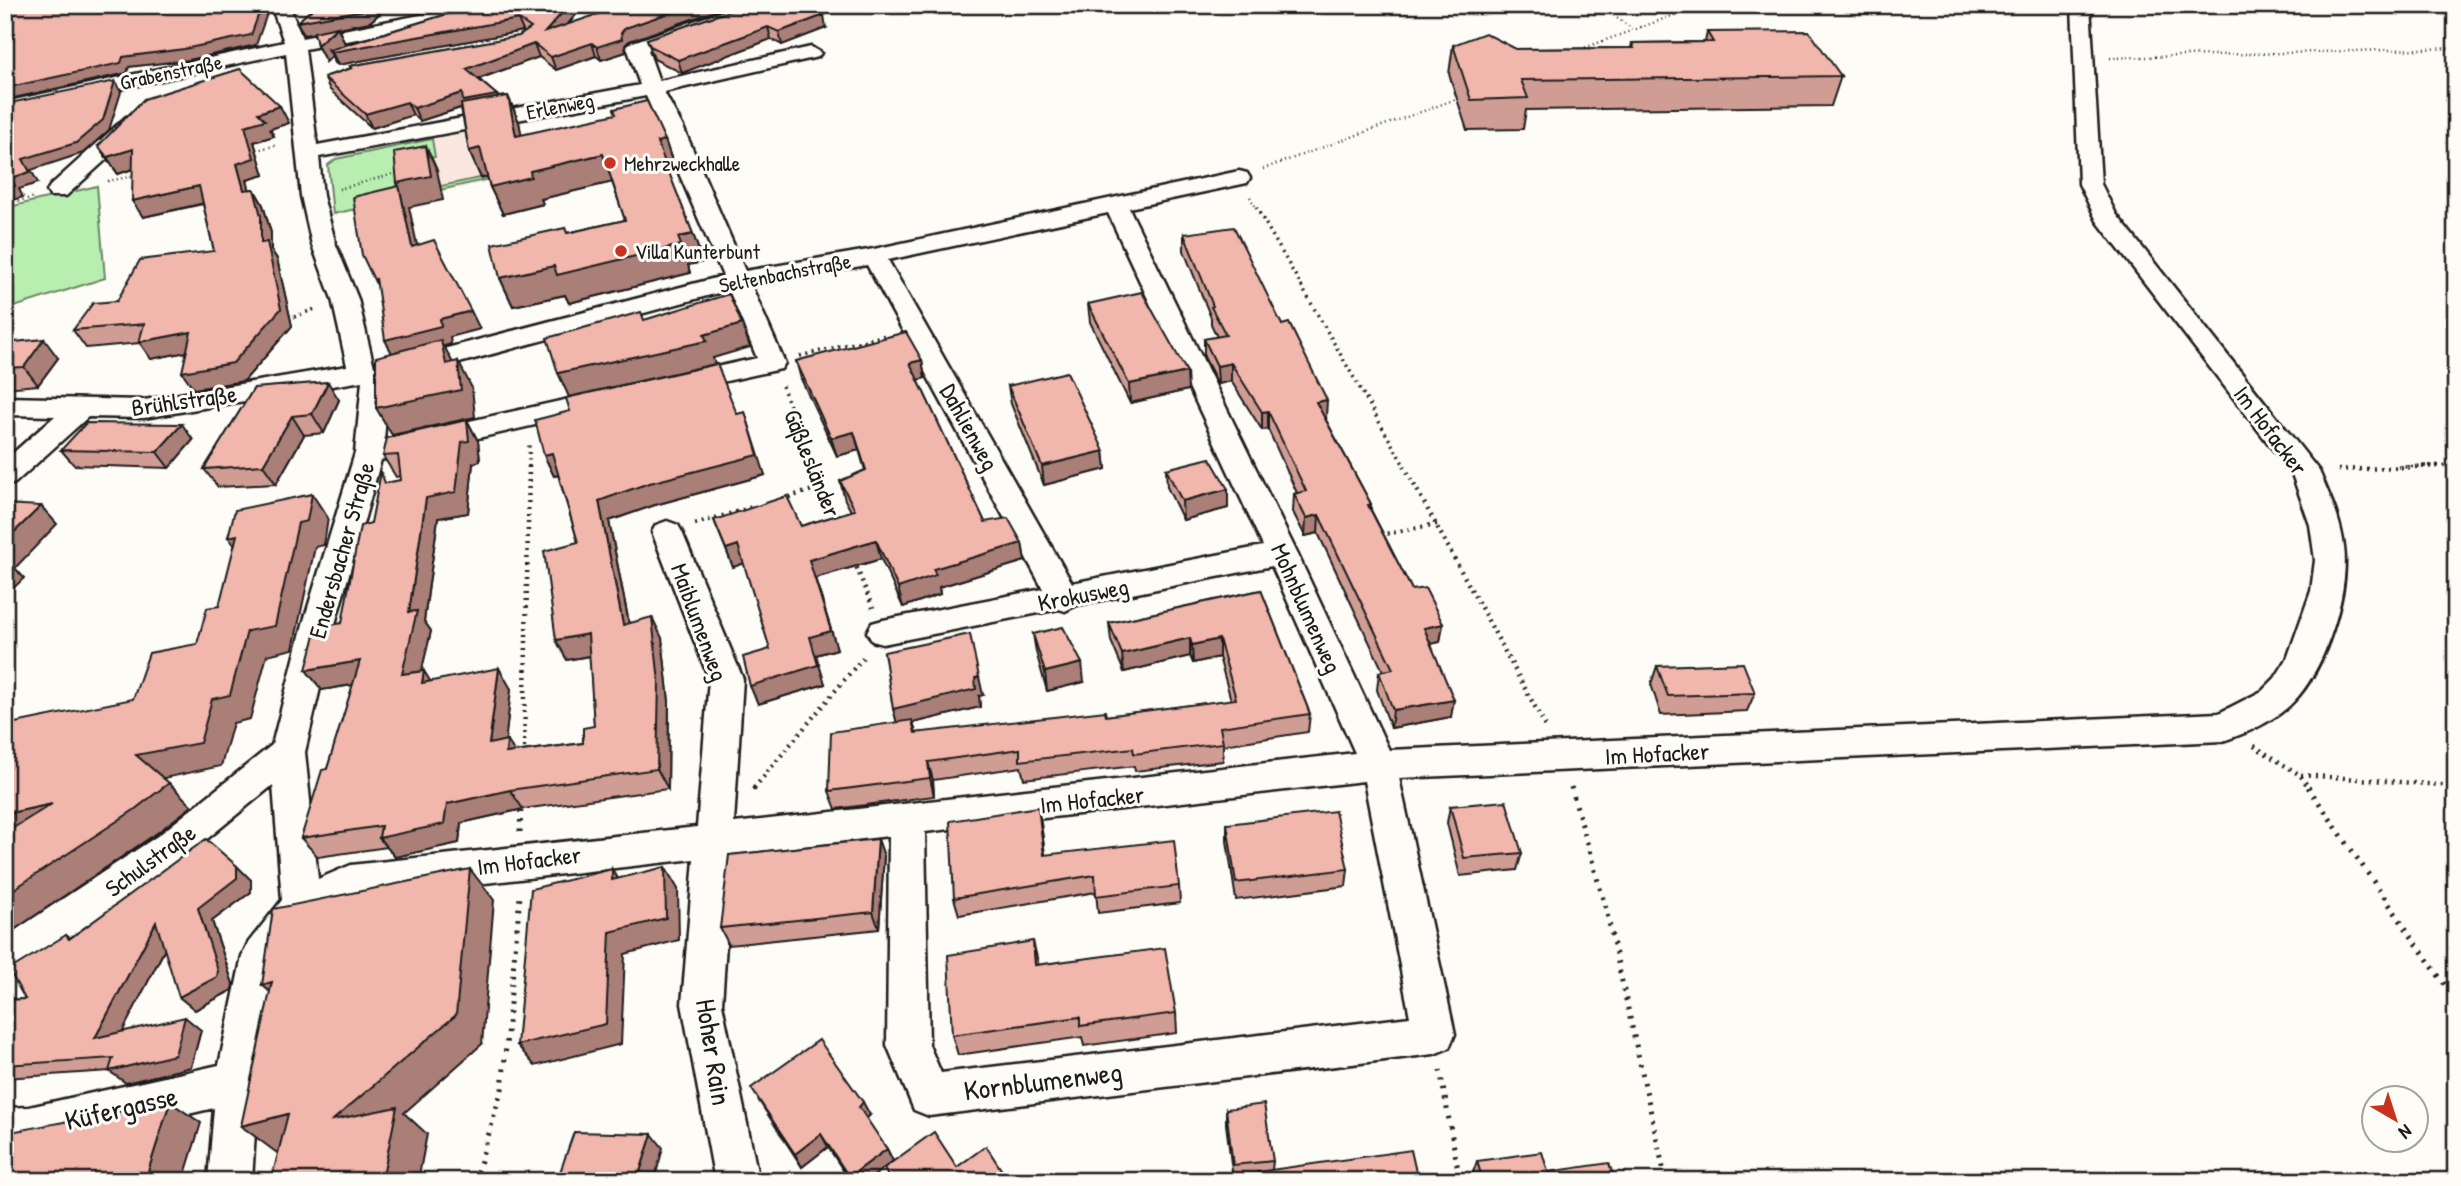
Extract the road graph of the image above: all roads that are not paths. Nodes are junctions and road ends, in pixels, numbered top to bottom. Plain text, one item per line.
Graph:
1 (280, 5) edge
2 (503, 5) edge
3 (760, 5) edge
4 (2081, 5) edge
5 (433, 11) edge
6 (295, 45) junction
7 (811, 53) dead end
8 (163, 74) junction
9 (652, 89) junction
10 (5, 108) edge
11 (305, 147) junction
12 (1239, 178) road end
13 (58, 191) road end
14 (1115, 203) junction
15 (874, 256) junction
16 (738, 281) junction
17 (369, 374) junction
18 (5, 406) edge
19 (80, 409) junction
20 (369, 453) junction
21 (5, 476) edge
22 (667, 532) road end
23 (1282, 553) junction
24 (1065, 599) junction
25 (883, 632) road end
26 (288, 752) junction
27 (1378, 765) junction
28 (907, 820) junction
29 (712, 839) junction
30 (301, 904) junction
31 (5, 959) edge
32 (1433, 1034) joint
33 (237, 1082) junction
34 (5, 1130) edge
35 (230, 1181) edge
36 (737, 1181) edge

1 - 6 street, Endersbacher Straße
2 - 5 street, Grabenstraße
3 - 9 street
4 - 27 street, Im Hofacker
5 - 6 street, Grabenstraße
6 - 8 street, Grabenstraße
6 - 11 street, Endersbacher Straße
7 - 9 street, Erlenweg
8 - 10 street, Grabenstraße
8 - 13 street
9 - 11 street, Erlenweg
9 - 16 street
11 - 17 street, Endersbacher Straße
12 - 14 street, Seltenbachstraße
14 - 15 street, Seltenbachstraße
14 - 23 street, Mohnblumenweg
15 - 16 street, Seltenbachstraße
15 - 24 street, Dahlienweg
16 - 17 street, Seltenbachstraße
16 - 20 street
17 - 19 street, Brühlstraße
17 - 20 street, Endersbacher Straße
18 - 19 street, Brühlstraße
19 - 21 street
20 - 26 street, Endersbacher Straße
22 - 29 street, Maiblumenweg
23 - 24 street, Krokusweg
23 - 27 street, Mohnblumenweg
24 - 25 street, Krokusweg
26 - 30 street, Endersbacher Straße
26 - 31 street, Schulstraße
27 - 28 street, Im Hofacker
27 - 32 street, Mohnblumenweg
28 - 29 street, Im Hofacker
28 - 32 street, Kornblumenweg
29 - 30 street, Im Hofacker
29 - 36 street, Hoher Rain
30 - 33 street
33 - 34 street, Küfergasse
33 - 35 street

